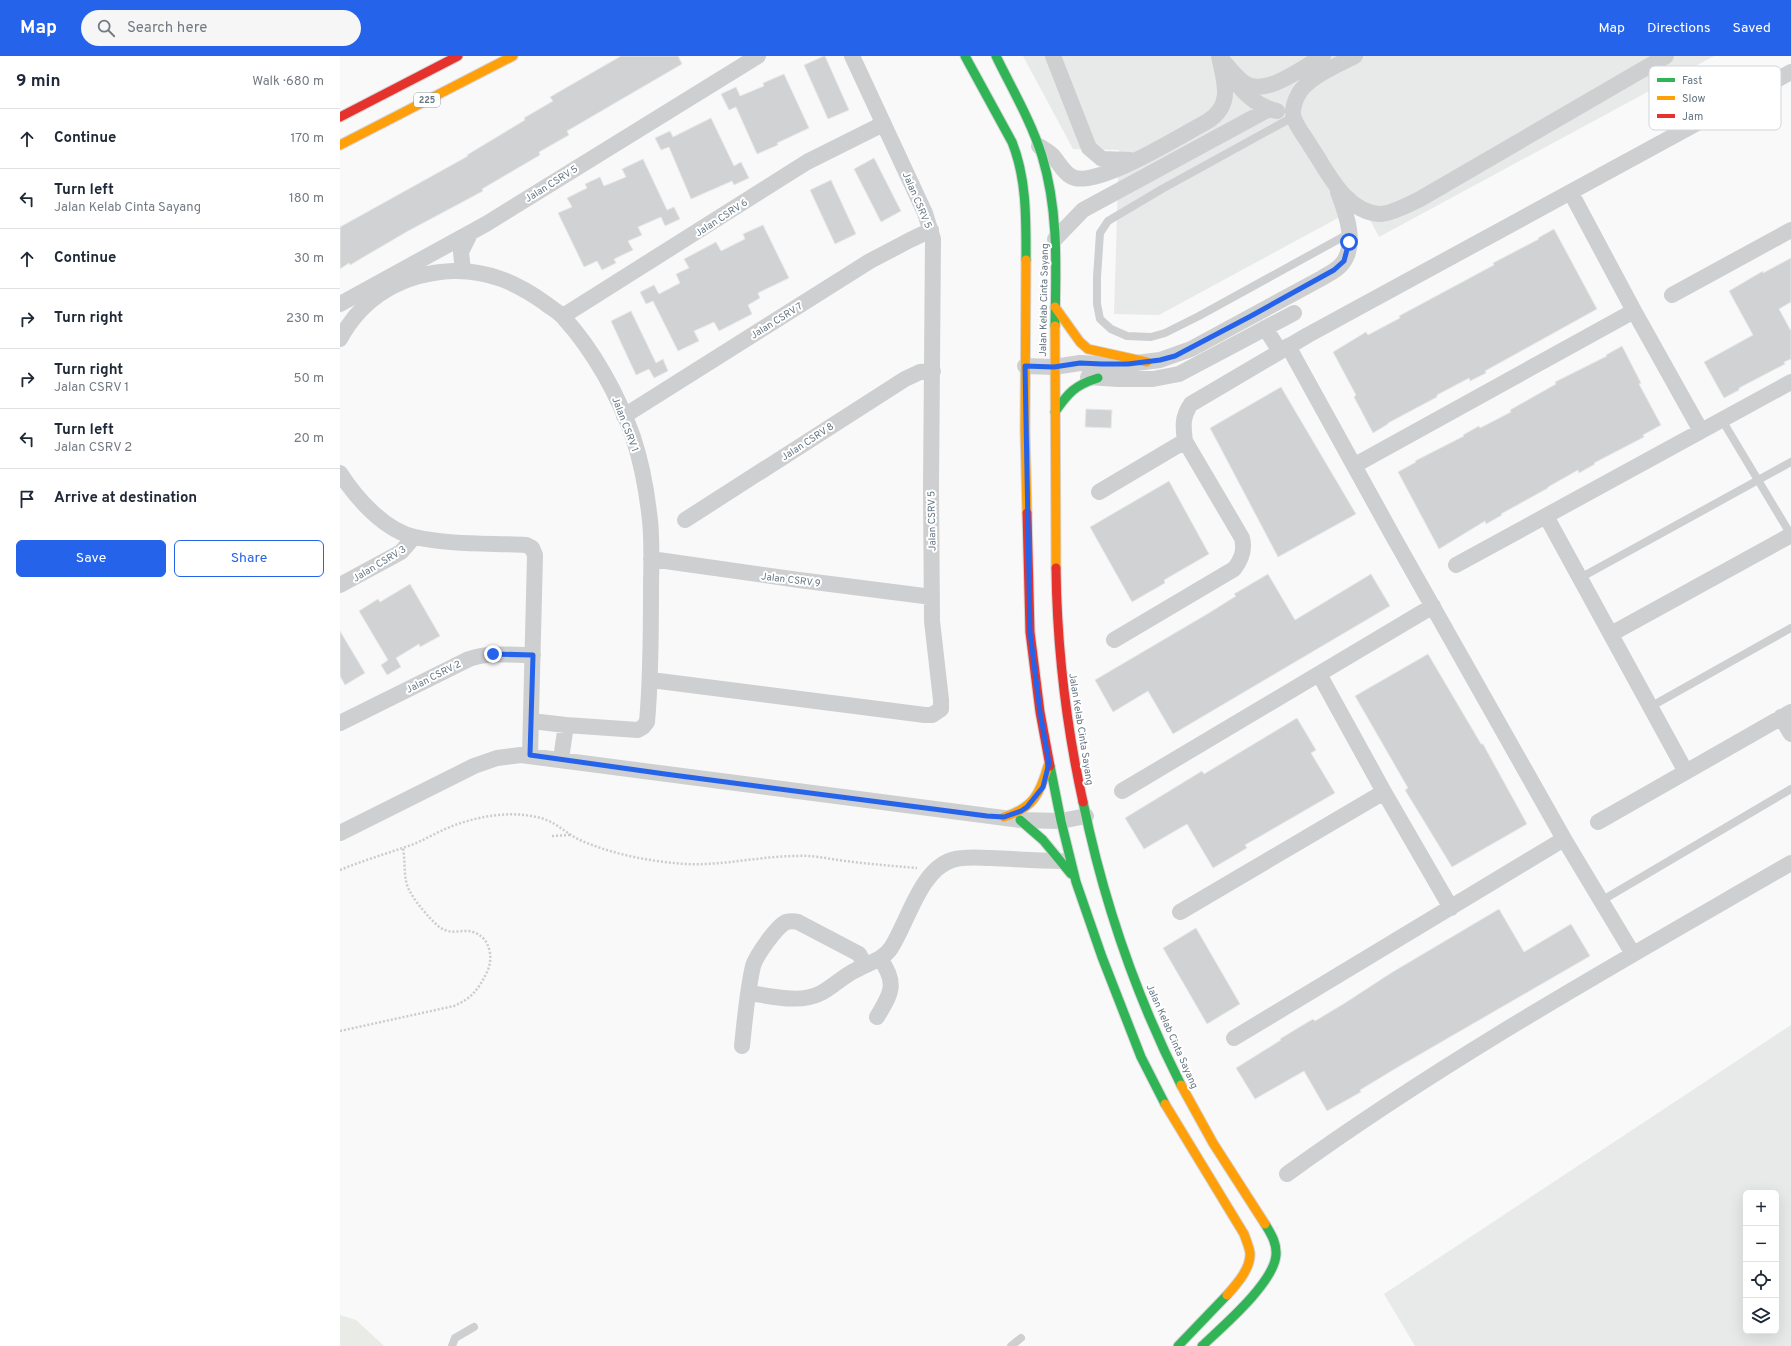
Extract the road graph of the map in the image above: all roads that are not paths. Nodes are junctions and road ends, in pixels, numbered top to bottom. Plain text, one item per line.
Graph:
1 (458, 56) edge
2 (513, 56) edge
3 (758, 56) edge
4 (852, 56) edge
5 (965, 56) edge
6 (996, 56) edge
7 (1053, 56) edge
8 (1219, 56) edge
9 (1323, 56) edge
10 (1355, 56) edge
11 (1666, 56) edge
12 (1791, 72) edge
13 (1781, 78) edge
14 (1269, 109) junction
15 (340, 117) edge
16 (1293, 117) junction
17 (883, 124) junction
18 (1686, 130) edge
19 (340, 145) edge
20 (1039, 146) junction
21 (1135, 160) junction
22 (1335, 185) junction
23 (1570, 194) junction
24 (931, 230) junction
25 (1791, 230) edge
26 (471, 232) junction
27 (1350, 232) junction
28 (1055, 239) junction
29 (463, 271) junction
30 (356, 295) junction
31 (1672, 295) dead end
32 (1284, 298) junction
33 (340, 304) edge
34 (1055, 307) junction
35 (1634, 311) junction
36 (1294, 313) junction
37 (563, 316) junction
38 (346, 319) edge
39 (1265, 328) junction
40 (1308, 335) junction
41 (340, 339) edge
42 (1284, 348) junction
43 (1147, 362) junction
44 (1025, 366) junction
45 (1054, 367) junction
46 (933, 371) junction
47 (1098, 378) junction
48 (1791, 382) edge
49 (1055, 412) junction
50 (624, 416) junction
51 (1722, 420) junction
52 (1701, 431) junction
53 (1185, 441) junction
54 (1791, 462) edge
55 (1355, 465) junction
56 (340, 473) edge
57 (1758, 480) junction
58 (1099, 492) dead end
59 (1546, 516) junction
60 (685, 520) dead end
61 (1791, 535) edge
62 (414, 537) junction
63 (651, 559) junction
64 (1456, 565) dead end
65 (1580, 578) junction
66 (340, 585) edge
67 (932, 597) junction
68 (1433, 606) junction
69 (1791, 628) edge
70 (1611, 634) junction
71 (1114, 640) dead end
72 (533, 655) junction
73 (1319, 674) junction
74 (651, 680) junction
75 (1650, 707) junction
76 (1786, 715) edge
77 (531, 721) junction
78 (340, 723) edge
79 (566, 726) junction
80 (1791, 734) edge
81 (530, 755) junction
82 (561, 759) junction
83 (1049, 763) junction
84 (1686, 772) junction
85 (1791, 789) edge
86 (1122, 791) dead end
87 (1384, 792) junction
88 (1086, 816) junction
89 (1004, 817) junction
90 (1020, 820) junction
91 (1061, 821) junction
92 (1598, 822) dead end
93 (340, 832) edge
94 (1564, 840) junction
95 (1061, 861) junction
96 (1791, 863) edge
97 (1076, 882) junction
98 (1601, 901) junction
99 (1451, 908) junction
100 (1180, 912) dead end
101 (1633, 954) junction
102 (872, 962) junction
103 (749, 993) junction
104 (877, 1017) dead end
105 (1234, 1038) dead end
106 (742, 1046) dead end
107 (1287, 1174) dead end
108 (474, 1327) dead end
109 (1022, 1338) dead end
110 (452, 1346) edge
111 (1011, 1346) edge
112 (1178, 1346) edge
113 (1202, 1346) edge

1 - 15 main road, 225
2 - 19 main road, 225
3 - 26 street, Jalan CSRV 5
4 - 17 street, Jalan CSRV 5
5 - 44 main road, Jalan Kelab Cinta Sayang
6 - 20 main road, Jalan Kelab Cinta Sayang
7 - 21 street
8 - 9 street
8 - 14 street
8 - 21 street
10 - 16 street
11 - 22 street
12 - 13 street
14 - 16 street
14 - 28 street
16 - 22 street
16 - 27 lane
17 - 24 street, Jalan CSRV 5
17 - 37 street, Jalan CSRV 6
18 - 23 street
20 - 21 street
20 - 28 main road, Jalan Kelab Cinta Sayang
22 - 27 street
23 - 35 street
23 - 40 street
24 - 46 street, Jalan CSRV 5
24 - 50 street, Jalan CSRV 7
25 - 31 street
26 - 29 street
26 - 30 street, Jalan CSRV 5
27 - 32 street
28 - 34 main road, Jalan Kelab Cinta Sayang
29 - 37 street, Jalan CSRV 1
29 - 38 street, Jalan CSRV 1
30 - 33 street, Jalan CSRV 5
30 - 38 street
32 - 36 street
32 - 43 street
34 - 43 main road
34 - 45 main road, Jalan Kelab Cinta Sayang
35 - 52 street
35 - 55 street
36 - 39 street
36 - 40 street
37 - 50 street, Jalan CSRV 1
38 - 41 street, Jalan CSRV 1
39 - 42 street
39 - 47 street
40 - 42 street
42 - 53 street
42 - 55 street
43 - 45 street
44 - 45 street
44 - 83 main road, Jalan Kelab Cinta Sayang
45 - 47 street
45 - 49 main road, Jalan Kelab Cinta Sayang
46 - 60 street, Jalan CSRV 8
46 - 67 street, Jalan CSRV 5
47 - 49 main road
48 - 51 street
49 - 88 main road, Jalan Kelab Cinta Sayang
50 - 63 street, Jalan CSRV 1
51 - 52 street
51 - 57 lane
52 - 59 street
53 - 58 street
53 - 71 street
54 - 57 lane
55 - 68 street
56 - 62 street
57 - 61 lane
57 - 65 lane
59 - 64 street
59 - 65 street
61 - 70 street
62 - 66 street, Jalan CSRV 3
62 - 72 street
63 - 67 street, Jalan CSRV 9
63 - 74 street, Jalan CSRV 1
65 - 70 street
67 - 74 street, Jalan CSRV 5
68 - 73 street
68 - 94 street
69 - 75 lane
70 - 75 street
72 - 77 street
72 - 78 street, Jalan CSRV 2
73 - 86 street
73 - 87 street
74 - 79 street, Jalan CSRV 1
75 - 84 street
76 - 80 street
76 - 84 street
77 - 79 street, Jalan CSRV 1
77 - 81 street
79 - 82 street
81 - 82 street
81 - 93 street
82 - 89 street
83 - 89 main road
83 - 91 main road, Jalan Kelab Cinta Sayang
84 - 92 street
85 - 98 lane
87 - 99 street
87 - 100 street
88 - 91 street
88 - 113 main road, Jalan Kelab Cinta Sayang
89 - 90 street
90 - 91 street
90 - 95 main road
91 - 97 main road, Jalan Kelab Cinta Sayang
94 - 98 street
94 - 99 street
95 - 97 main road
95 - 102 street
96 - 101 street
97 - 112 main road, Jalan Kelab Cinta Sayang
98 - 101 street
99 - 105 street
101 - 107 street
102 - 103 street
102 - 103 street
102 - 104 street
103 - 106 street
108 - 110 lane
109 - 111 lane

